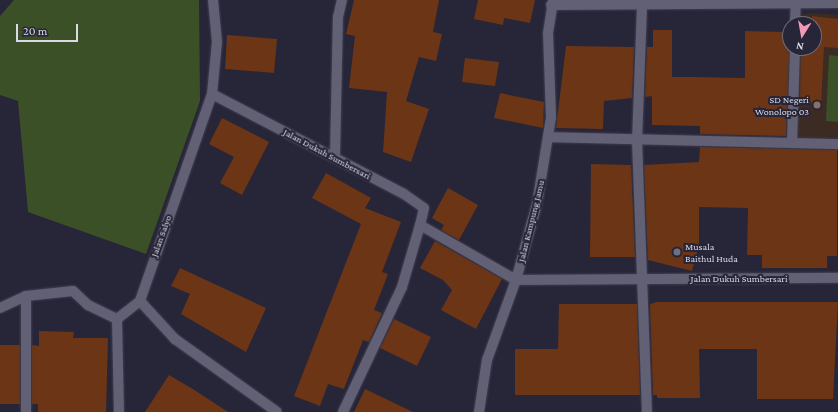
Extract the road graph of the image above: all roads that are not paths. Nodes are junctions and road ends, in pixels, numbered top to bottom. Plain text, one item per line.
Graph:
1 (213, 0) edge
2 (342, 0) edge
3 (791, 1) edge
4 (552, 2) edge
5 (838, 3) edge
6 (642, 6) junction
7 (794, 16) edge
8 (794, 56) edge
9 (212, 94) junction
10 (548, 137) junction
11 (636, 140) junction
12 (792, 143) junction
13 (838, 144) edge
14 (335, 157) junction
15 (420, 226) junction
16 (838, 278) edge
17 (640, 279) junction
18 (516, 280) junction
19 (26, 296) junction
20 (140, 301) junction
21 (0, 308) edge
22 (117, 320) junction
23 (26, 412) edge
24 (119, 412) edge
25 (277, 412) edge
26 (342, 412) edge
27 (479, 412) edge
28 (647, 412) edge

1 - 9 street, Jalan Salyo
2 - 14 street
3 - 5 street
3 - 6 street
3 - 7 street
4 - 6 street
4 - 10 street, Jalan Kampung Jamu
6 - 11 street
8 - 12 street
9 - 14 street, Jalan Dukuh Sumbersari
9 - 20 street, Jalan Salyo
10 - 11 street
10 - 18 street, Jalan Kampung Jamu
11 - 12 street
11 - 17 street
12 - 13 street
14 - 15 street, Jalan Dukuh Sumbersari
15 - 18 street, Jalan Dukuh Sumbersari
15 - 26 street, Jalan Dukuh Sumbersari
16 - 17 street, Jalan Dukuh Sumbersari
17 - 18 street, Jalan Dukuh Sumbersari
17 - 28 street
18 - 27 street, Jalan Kampung Jamu
19 - 21 street
19 - 22 street
19 - 23 street
20 - 22 street
20 - 25 street
22 - 24 street

